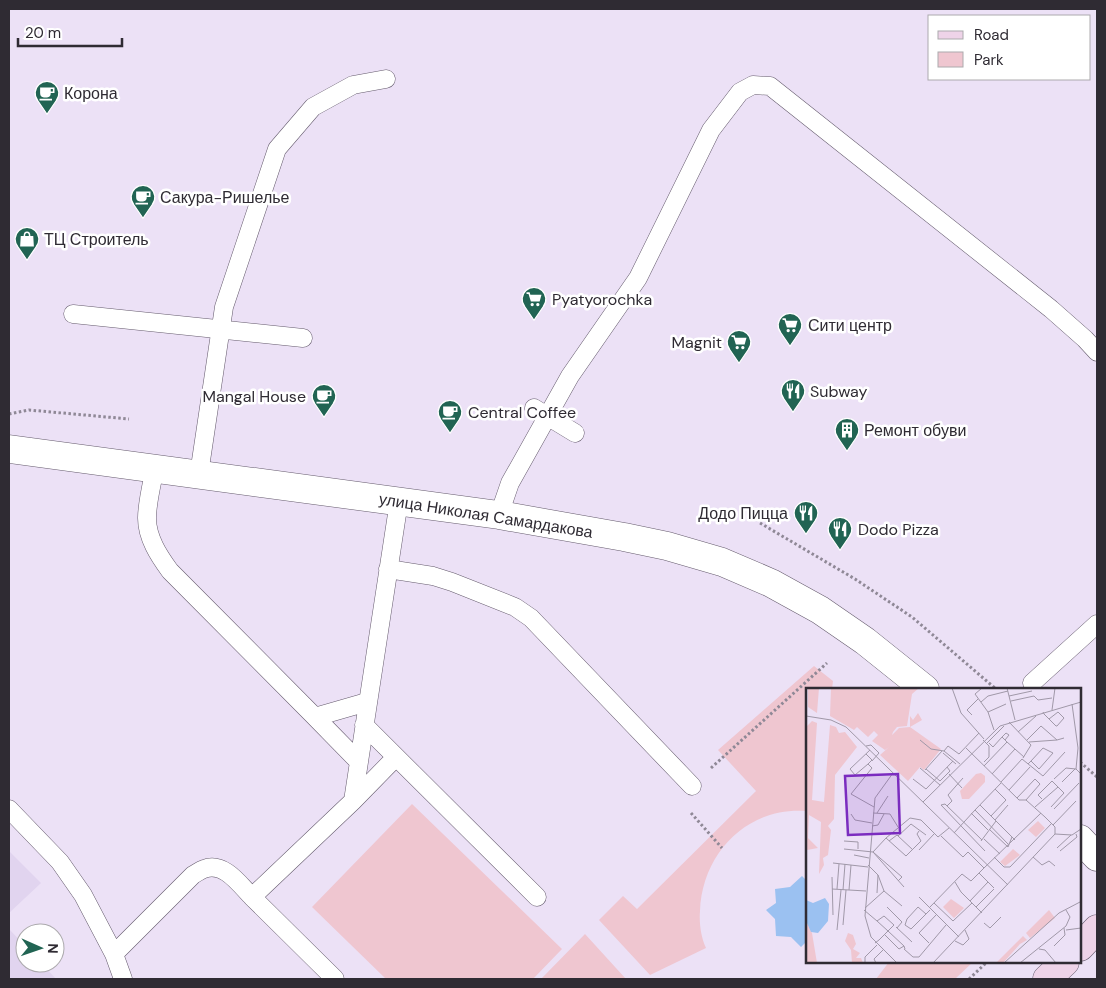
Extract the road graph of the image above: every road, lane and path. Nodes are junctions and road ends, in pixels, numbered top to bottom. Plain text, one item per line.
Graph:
1 (386, 78) dead end
2 (728, 84) dead end
3 (752, 85) junction
4 (73, 314) dead end
5 (220, 330) junction
6 (303, 338) dead end
7 (1097, 352) edge
8 (541, 412) junction
9 (9, 414) edge
10 (129, 419) dead end
11 (575, 433) dead end
12 (9, 448) edge
13 (155, 468) junction
14 (199, 474) junction
15 (399, 501) junction
16 (499, 515) junction
17 (760, 523) dead end
18 (388, 570) junction
19 (1097, 624) edge
20 (827, 663) dead end
21 (1032, 683) dead end
22 (924, 688) edge
23 (995, 688) edge
24 (368, 702) junction
25 (315, 717) junction
26 (364, 724) junction
27 (396, 757) junction
28 (359, 762) junction
29 (1081, 763) edge
30 (1097, 777) edge
31 (692, 786) junction
32 (353, 801) junction
33 (9, 809) edge
34 (1081, 840) edge
35 (722, 848) dead end
36 (1097, 857) edge
37 (252, 897) junction
38 (537, 897) dead end
39 (1097, 929) edge
40 (1081, 946) edge
41 (114, 954) junction
42 (986, 963) edge
43 (1064, 963) edge
44 (123, 979) edge
45 (335, 979) edge
46 (969, 979) edge
47 (1047, 979) edge

1 - 5 lane
2 - 3 lane
3 - 7 lane
3 - 8 lane
4 - 5 lane
5 - 6 lane
5 - 14 lane
8 - 11 lane
8 - 16 lane
9 - 10 path
12 - 13 street, улица Николая Самардакова
13 - 14 street, улица Николая Самардакова
13 - 25 lane
14 - 15 street, улица Николая Самардакова
15 - 16 street, улица Николая Самардакова
15 - 18 lane
16 - 22 street, улица Николая Самардакова
17 - 23 path
18 - 24 lane
18 - 31 lane
19 - 21 lane
20 - 31 path
24 - 25 lane
24 - 26 lane
25 - 28 lane
26 - 27 lane
26 - 28 lane
27 - 32 lane
27 - 38 lane
28 - 32 lane
29 - 30 path
31 - 35 path
32 - 37 lane
33 - 41 lane
34 - 36 street
37 - 41 lane
37 - 45 lane
39 - 40 main road
41 - 44 lane
42 - 46 path
43 - 47 main road

